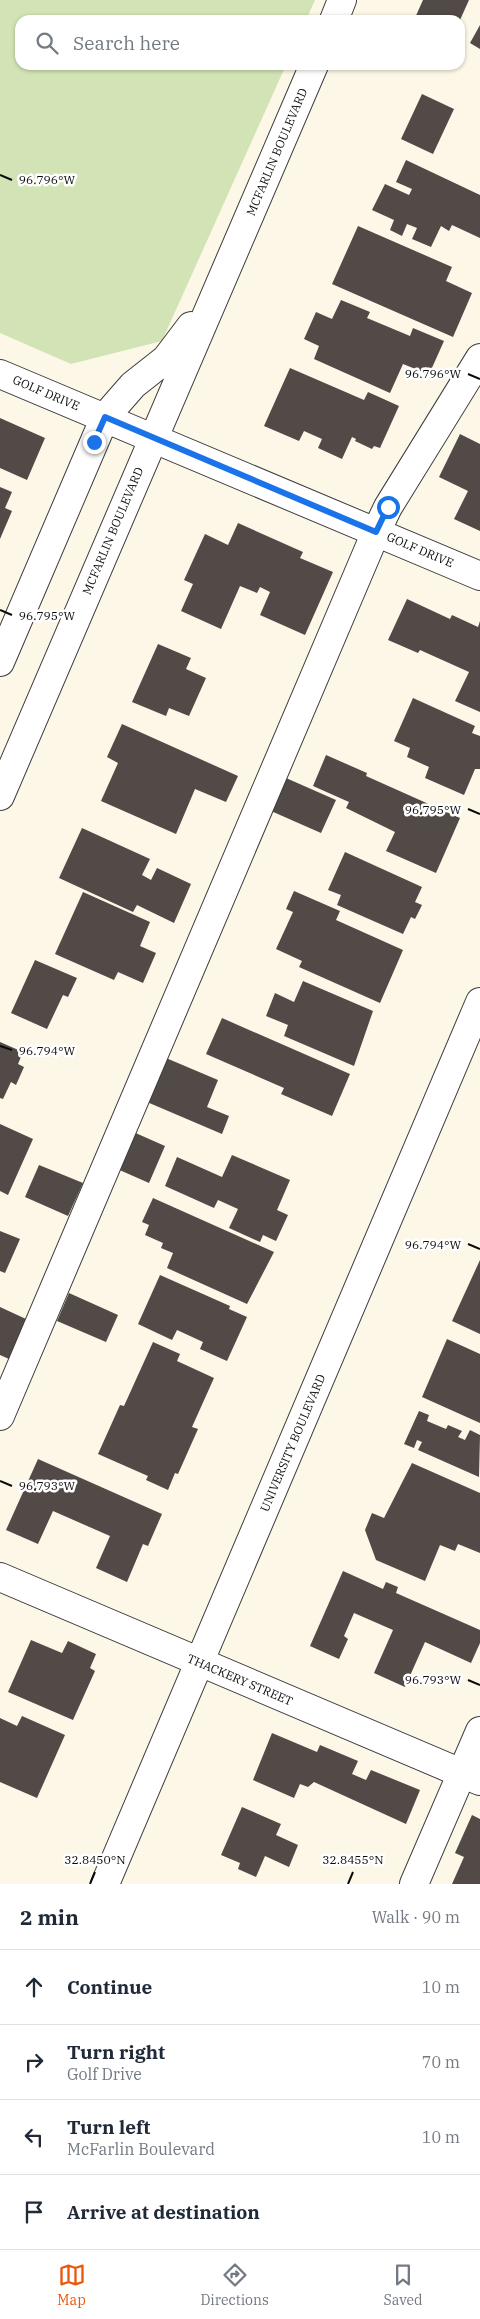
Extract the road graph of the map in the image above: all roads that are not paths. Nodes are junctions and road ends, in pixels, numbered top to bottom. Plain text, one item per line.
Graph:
1 (342, 0) edge
2 (336, 15) edge
3 (312, 70) edge
4 (216, 294) junction
5 (480, 358) edge
6 (0, 374) edge
7 (105, 417) junction
8 (153, 438) junction
9 (376, 532) junction
10 (480, 576) edge
11 (0, 662) edge
12 (0, 796) edge
13 (480, 1002) edge
14 (0, 1416) edge
15 (0, 1577) edge
16 (200, 1663) junction
17 (480, 1731) edge
18 (471, 1777) edge
19 (104, 1884) edge
20 (414, 1884) edge

1 - 2 street
3 - 4 street, MCFARLIN BOULEVARD
4 - 7 street, MCFARLIN BOULEVARD
4 - 8 street, MCFARLIN BOULEVARD
5 - 9 street
6 - 7 street, GOLF DRIVE
7 - 8 street, GOLF DRIVE
7 - 11 street, MCFARLIN BOULEVARD
8 - 9 street, GOLF DRIVE
8 - 12 street, MCFARLIN BOULEVARD
9 - 10 street, GOLF DRIVE
9 - 14 street
13 - 16 street, UNIVERSITY BOULEVARD
15 - 16 street, THACKERY STREET
16 - 18 street, THACKERY STREET
16 - 19 street, UNIVERSITY BOULEVARD
17 - 18 street
18 - 20 street

